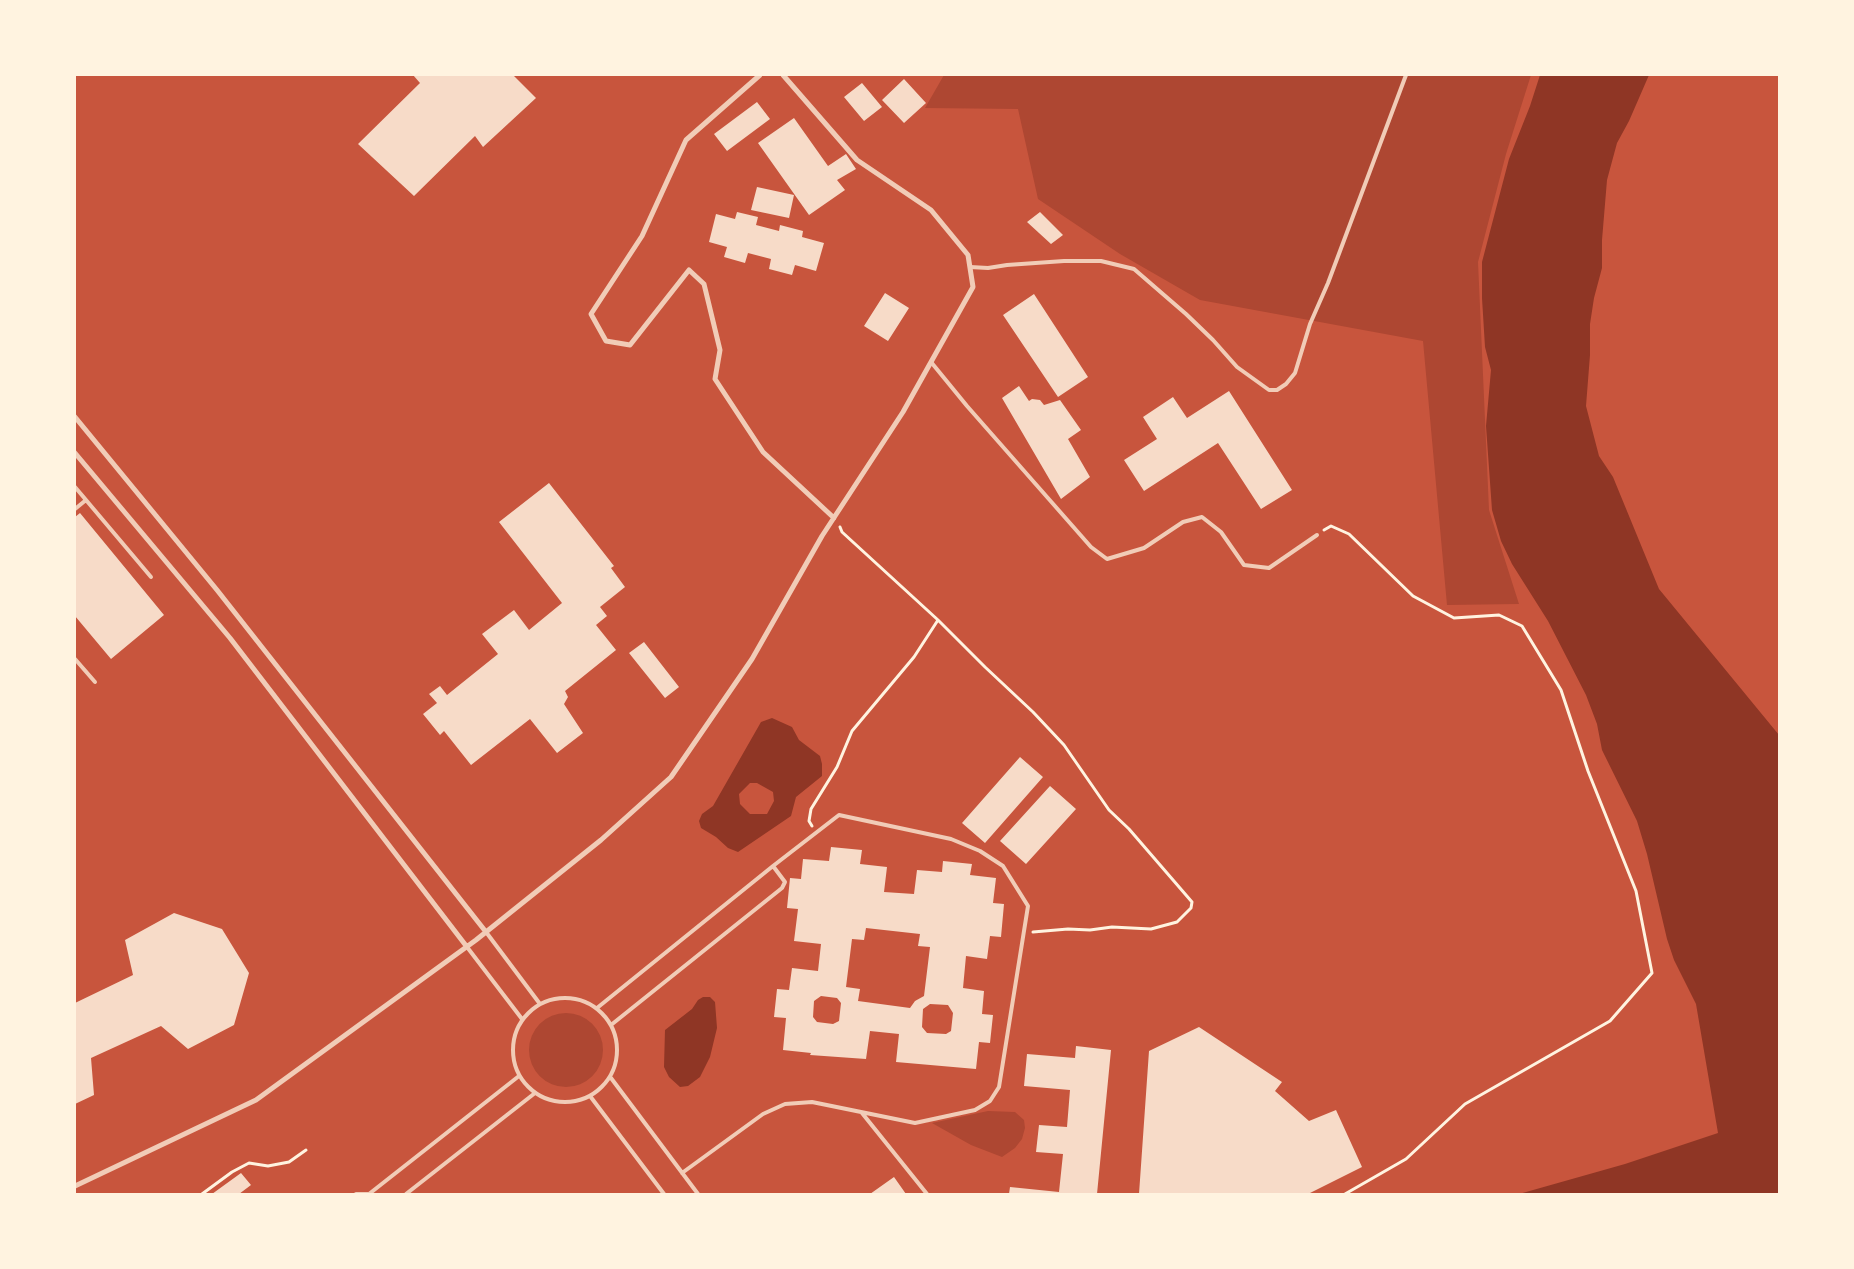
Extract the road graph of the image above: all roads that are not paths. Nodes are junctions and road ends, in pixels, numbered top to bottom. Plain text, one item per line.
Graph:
1 (760, 75) edge
2 (784, 75) edge
3 (1406, 75) edge
4 (970, 267) junction
5 (931, 362) junction
6 (75, 417) edge
7 (75, 453) edge
8 (75, 487) edge
9 (86, 500) junction
10 (75, 509) edge
11 (834, 518) junction
12 (1317, 535) road end
13 (151, 577) dead end
14 (75, 659) edge
15 (95, 682) dead end
16 (773, 866) junction
17 (486, 932) junction
18 (467, 947) junction
19 (540, 1004) junction
20 (597, 1008) junction
21 (522, 1019) junction
22 (612, 1025) junction
23 (519, 1076) junction
24 (611, 1078) junction
25 (535, 1093) junction
26 (590, 1096) junction
27 (862, 1112) junction
28 (682, 1173) junction
29 (75, 1186) edge
30 (356, 1194) edge
31 (406, 1194) edge
32 (664, 1194) edge
33 (698, 1194) edge
34 (927, 1194) edge

1 - 11 street
2 - 4 street
3 - 4 lane
4 - 5 street
5 - 11 street
5 - 12 lane
6 - 17 street
7 - 18 street
8 - 9 lane
9 - 10 lane
9 - 13 lane
11 - 17 street
14 - 15 lane
16 - 20 lane
16 - 22 lane
16 - 27 lane
17 - 18 street
17 - 19 lane
18 - 21 lane
18 - 29 street
19 - 20 lane
19 - 21 lane
20 - 22 lane
21 - 23 lane
22 - 24 lane
23 - 25 lane
23 - 30 lane
24 - 26 lane
24 - 28 lane
25 - 26 lane
25 - 31 lane
26 - 32 lane
27 - 28 lane
27 - 34 lane
28 - 33 lane

